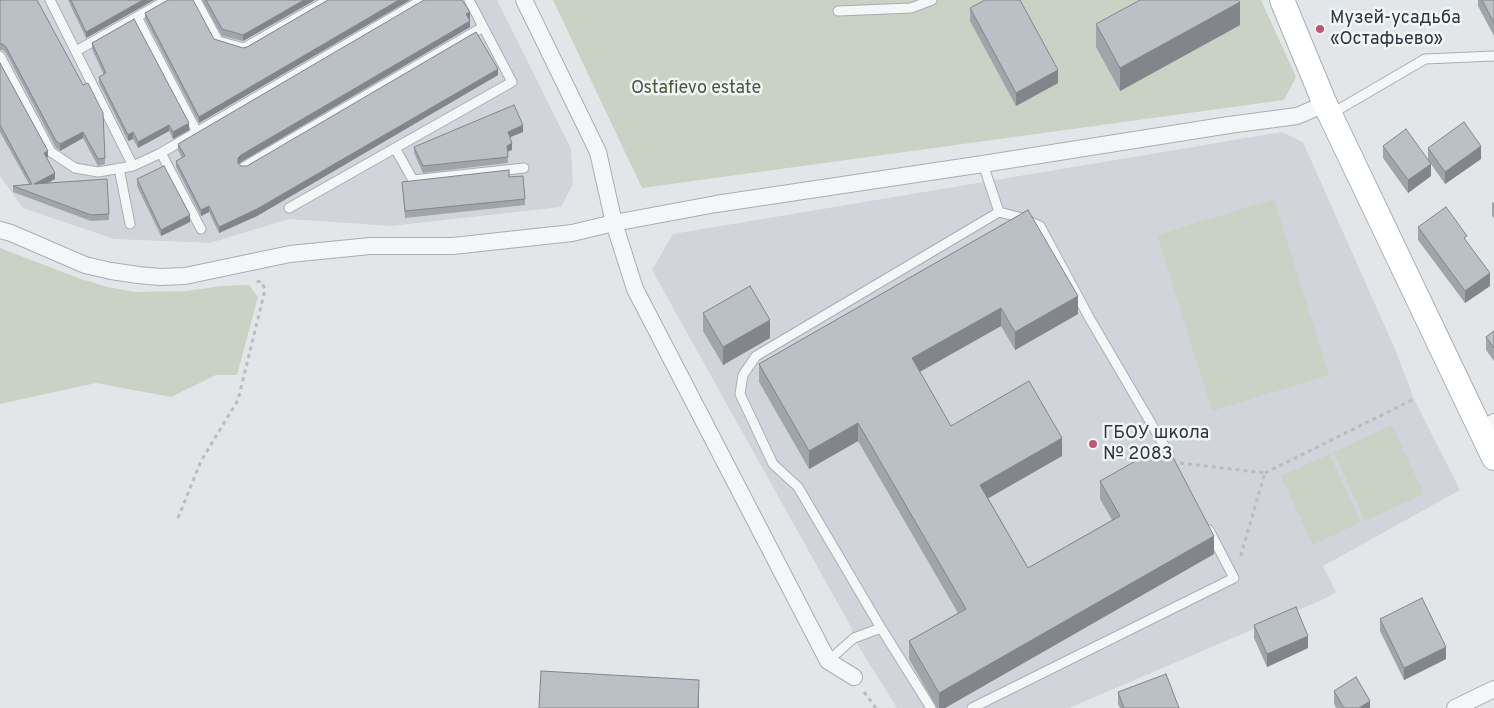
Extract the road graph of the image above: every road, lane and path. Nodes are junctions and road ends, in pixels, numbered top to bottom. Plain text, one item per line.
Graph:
1 (50, 0) edge
2 (167, 0) edge
3 (196, 0) edge
4 (328, 0) edge
5 (422, 0) edge
6 (469, 0) edge
7 (524, 0) edge
8 (932, 0) edge
9 (1282, 0) edge
10 (838, 11) dead end
11 (137, 17) junction
12 (483, 27) junction
13 (76, 52) junction
14 (0, 56) edge
15 (1494, 56) edge
16 (1328, 109) junction
17 (197, 132) junction
18 (395, 148) junction
19 (161, 153) junction
20 (984, 164) junction
21 (133, 166) junction
22 (244, 167) edge
23 (119, 168) junction
24 (524, 168) dead end
25 (289, 208) dead end
26 (999, 212) junction
27 (614, 222) junction
28 (130, 224) dead end
29 (201, 229) dead end
30 (0, 230) edge
31 (249, 280) dead end
32 (1414, 399) dead end
33 (1488, 426) edge
34 (1494, 458) edge
35 (1173, 462) joint
36 (1265, 474) junction
37 (178, 518) dead end
38 (1204, 520) edge
39 (1234, 578) junction
40 (881, 628) junction
41 (828, 661) junction
42 (854, 677) dead end
43 (1494, 689) edge
44 (931, 708) edge
45 (972, 708) edge
46 (1455, 708) edge

1 - 13 lane
2 - 11 lane
3 - 4 lane
5 - 17 lane
6 - 12 lane
7 - 27 street
8 - 10 lane
9 - 16 street
11 - 13 lane
11 - 17 lane
12 - 18 lane
12 - 22 lane
13 - 21 lane
14 - 23 lane
15 - 16 lane
16 - 20 street
16 - 33 street
17 - 19 lane
18 - 24 lane
18 - 25 lane
19 - 21 lane
19 - 29 lane
20 - 26 lane
20 - 27 street
21 - 23 lane
23 - 28 lane
26 - 35 lane
26 - 40 lane
27 - 30 street
27 - 41 street
31 - 37 path
32 - 36 path
33 - 34 street
35 - 36 path
36 - 39 path
38 - 39 lane
39 - 45 lane
40 - 41 lane
40 - 44 lane
41 - 42 street
43 - 46 street

